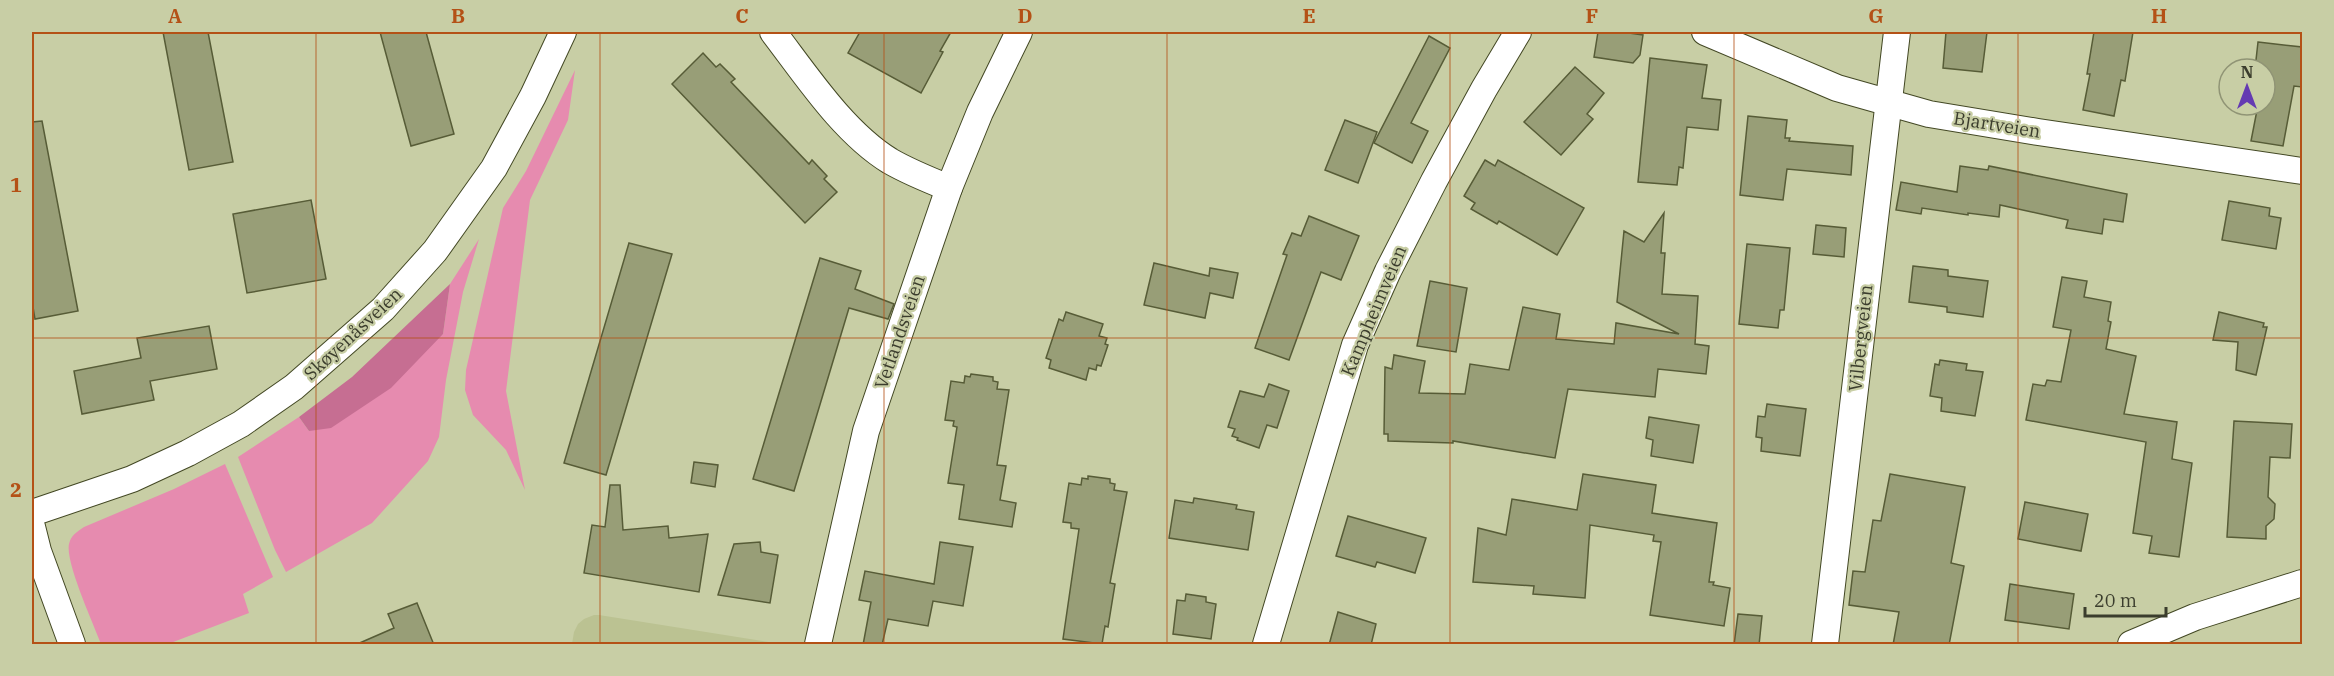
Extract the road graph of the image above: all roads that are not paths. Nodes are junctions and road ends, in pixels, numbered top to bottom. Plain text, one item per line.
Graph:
1 (563, 32) edge
2 (773, 32) edge
3 (1019, 32) edge
4 (1518, 32) edge
5 (1705, 32) edge
6 (1897, 32) edge
7 (1888, 104) junction
8 (2302, 171) edge
9 (949, 188) junction
10 (32, 513) edge
11 (32, 527) edge
12 (2302, 583) edge
13 (72, 645) edge
14 (818, 645) edge
15 (1266, 645) edge
16 (1825, 645) edge
17 (2131, 645) edge

1 - 10 street, Skøyenåsveien
2 - 9 street
3 - 9 street, Vetlandsveien
4 - 15 street, Kampheimveien
5 - 7 street, Bjartveien
6 - 7 street, Vilbergveien
7 - 8 street, Bjartveien
7 - 16 street, Vilbergveien
9 - 14 street, Vetlandsveien
11 - 13 street
12 - 17 street

